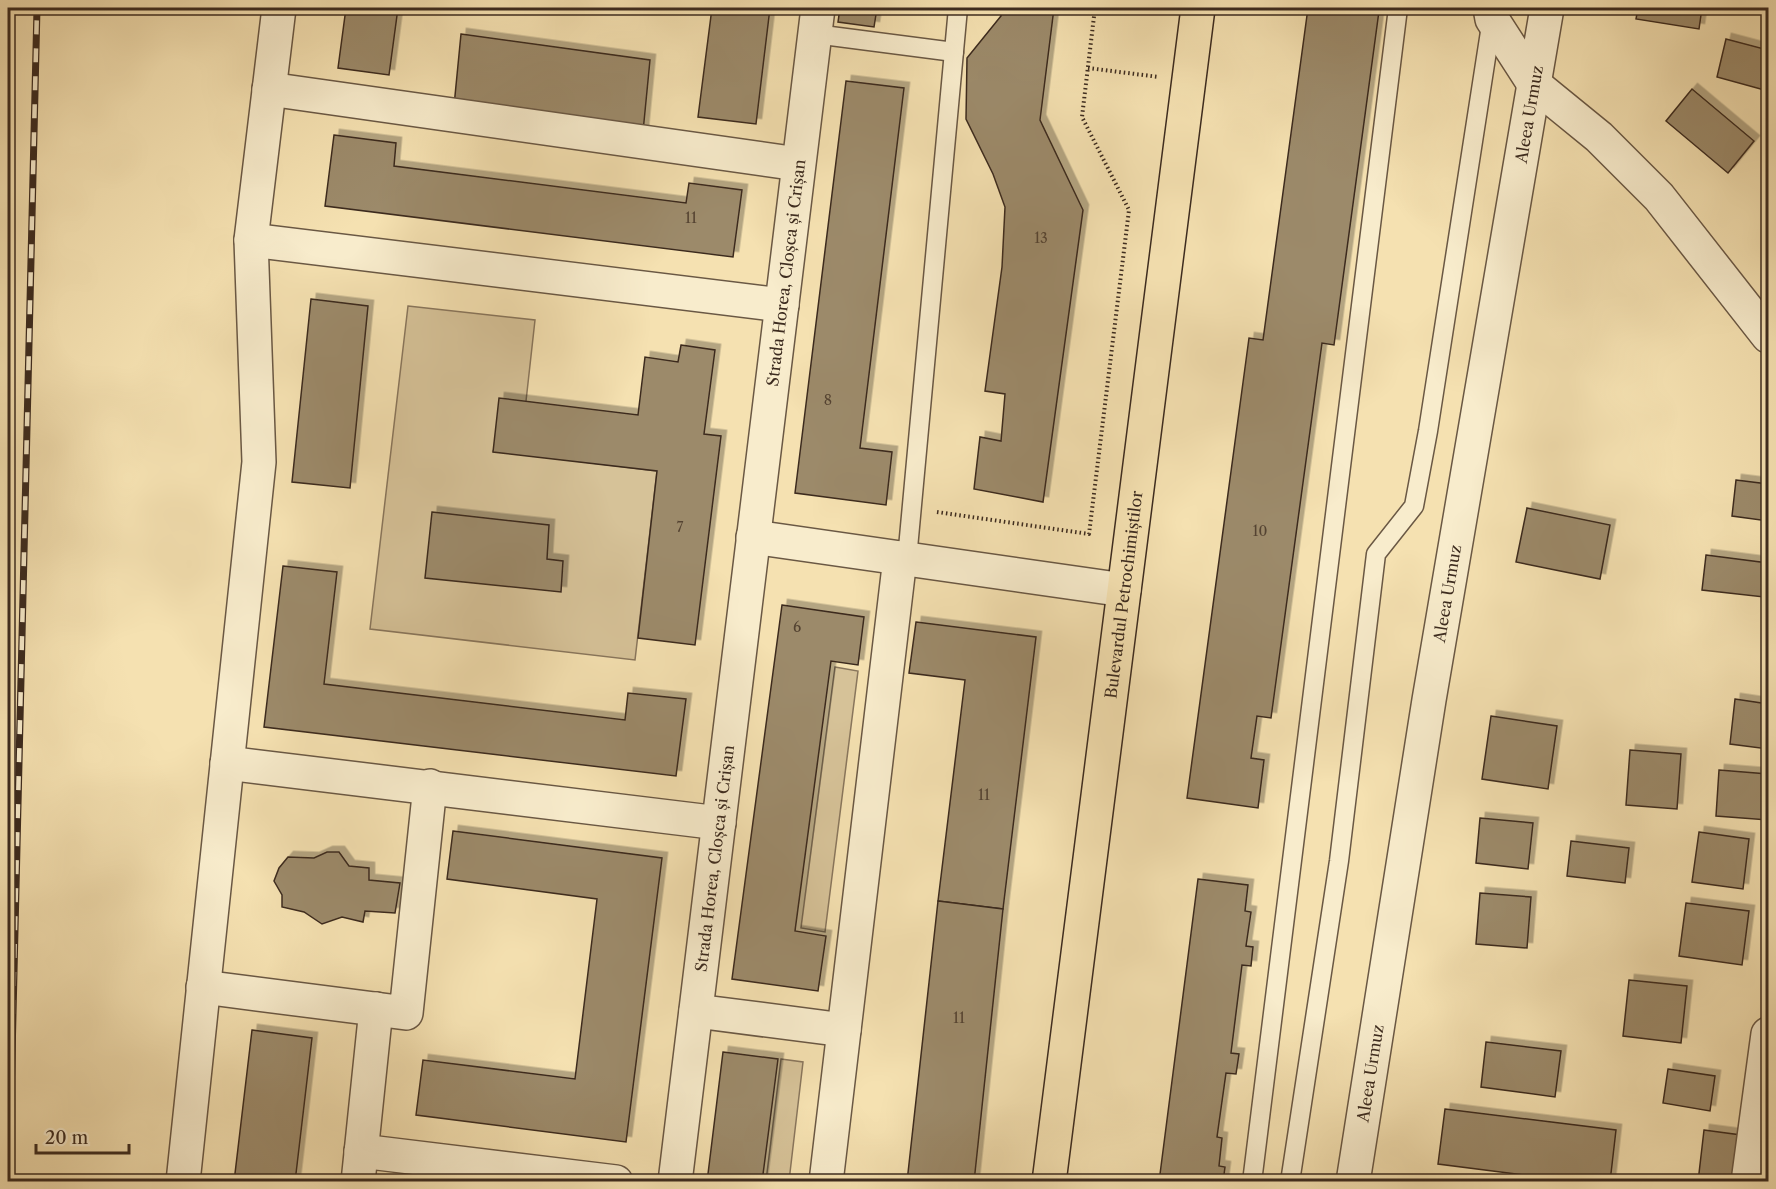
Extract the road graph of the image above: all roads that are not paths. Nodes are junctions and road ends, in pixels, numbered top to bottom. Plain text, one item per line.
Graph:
1 (279, 8) edge
2 (958, 8) edge
3 (1198, 8) edge
4 (1398, 8) edge
5 (1547, 8) edge
6 (1491, 13) edge
7 (816, 21) edge
8 (954, 52) junction
9 (1534, 84) junction
10 (269, 89) junction
11 (798, 164) junction
12 (251, 240) junction
13 (782, 305) junction
14 (1768, 336) edge
15 (753, 537) junction
16 (903, 559) junction
17 (1124, 590) junction
18 (228, 762) junction
19 (430, 786) junction
20 (719, 823) junction
21 (203, 987) junction
22 (376, 1009) junction
23 (696, 1011) junction
24 (844, 1030) junction
25 (1768, 1034) edge
26 (360, 1166) edge
27 (183, 1182) edge
28 (616, 1182) edge
29 (675, 1182) edge
30 (826, 1182) edge
31 (1049, 1182) edge
32 (1251, 1182) edge
33 (1290, 1182) edge
34 (1353, 1182) edge
35 (1748, 1182) edge

1 - 10 street
2 - 8 lane
3 - 17 main road, Bulevardul Petrochimiștilor
4 - 32 lane
5 - 9 street, Aleea Urmuz
6 - 9 street
6 - 33 lane
7 - 8 lane
7 - 11 street, Strada Horea, Cloșca și Crișan
8 - 16 lane
9 - 14 street
9 - 34 street, Aleea Urmuz
10 - 11 street
10 - 12 street
11 - 13 street, Strada Horea, Cloșca și Crișan
12 - 13 street
12 - 18 street
13 - 15 street, Strada Horea, Cloșca și Crișan
15 - 16 street
15 - 20 street, Strada Horea, Cloșca și Crișan
16 - 17 street
16 - 24 street
17 - 31 main road, Bulevardul Petrochimiștilor
18 - 19 street
18 - 21 street
19 - 20 street
19 - 22 street
20 - 23 street, Strada Horea, Cloșca și Crișan
21 - 22 street
21 - 27 street
22 - 26 street
23 - 24 street
23 - 29 street, Strada Horea, Cloșca și Crișan
24 - 30 street
25 - 35 street
26 - 28 street

